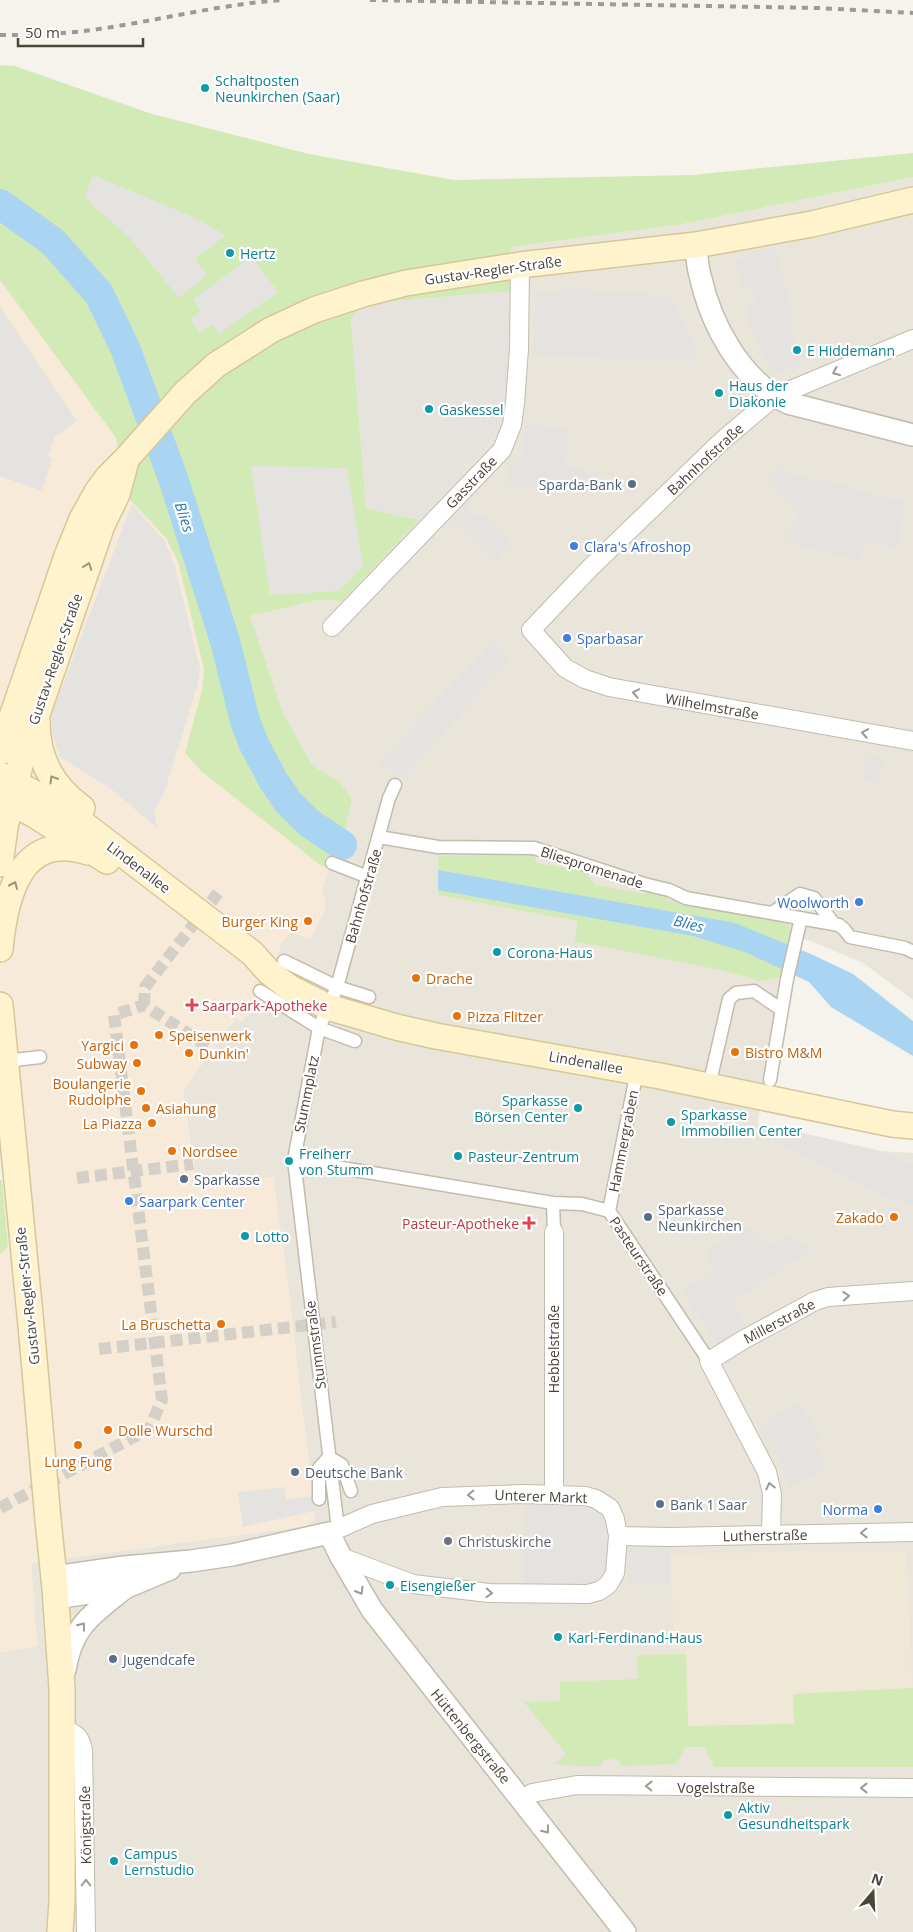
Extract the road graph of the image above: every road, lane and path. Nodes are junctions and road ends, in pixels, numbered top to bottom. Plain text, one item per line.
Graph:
1 (913, 200) edge
2 (696, 245) junction
3 (520, 266) junction
4 (913, 339) edge
5 (774, 397) junction
6 (913, 435) edge
7 (126, 459) junction
8 (82, 519) junction
9 (332, 626) dead end
10 (531, 630) joint
11 (0, 710) edge
12 (37, 711) junction
13 (913, 741) edge
14 (0, 752) edge
15 (396, 785) dead end
16 (6, 789) edge
17 (379, 836) junction
18 (100, 856) junction
19 (332, 863) dead end
20 (0, 864) edge
21 (148, 873) junction
22 (368, 877) junction
23 (772, 912) junction
24 (801, 918) junction
25 (831, 926) junction
26 (0, 949) edge
27 (913, 952) edge
28 (271, 974) junction
29 (369, 998) dead end
30 (0, 1005) edge
31 (328, 1007) junction
32 (782, 1010) junction
33 (356, 1041) dead end
34 (40, 1057) dead end
35 (3, 1065) edge
36 (637, 1072) junction
37 (770, 1080) dead end
38 (709, 1086) junction
39 (913, 1126) edge
40 (294, 1160) junction
41 (553, 1203) junction
42 (609, 1211) junction
43 (554, 1232) joint
44 (913, 1291) edge
45 (709, 1361) junction
46 (329, 1457) junction
47 (351, 1491) dead end
48 (554, 1494) junction
49 (319, 1500) dead end
50 (334, 1531) junction
51 (913, 1532) edge
52 (771, 1535) junction
53 (618, 1536) junction
54 (341, 1557) junction
55 (191, 1561) junction
56 (127, 1587) junction
57 (55, 1588) junction
58 (62, 1688) junction
59 (63, 1729) junction
60 (913, 1788) edge
61 (524, 1802) junction
62 (60, 1932) edge
63 (86, 1932) edge
64 (625, 1932) edge

1 - 2 main road, Gustav-Regler-Straße
2 - 3 main road, Gustav-Regler-Straße
2 - 5 street
3 - 7 main road, Gustav-Regler-Straße
3 - 9 street, Gasstraße
4 -> 5 street, Bahnhofstraße
5 - 6 street
5 - 10 street, Bahnhofstraße
7 - 8 main road, Gustav-Regler-Straße
12 -> 7 main road, Gustav-Regler-Straße
8 - 11 main road
8 - 14 main road, Gustav-Regler-Straße
13 -> 10 street, Wilhelmstraße
12 - 16 main road, Gustav-Regler-Straße
21 -> 12 main road
15 - 17 street, Bahnhofstraße
16 - 18 main road, Lindenallee
16 - 20 main road, Gustav-Regler-Straße
16 - 21 main road, Lindenallee
17 - 22 street, Bahnhofstraße
17 - 23 street, Bliespromenade
26 -> 18 main road
18 - 28 main road, Lindenallee
19 - 22 street
21 - 28 main road, Lindenallee
22 - 31 street, Bahnhofstraße
23 - 24 street, Bliespromenade
23 - 25 street, Bliespromenade
24 - 25 street, Bliespromenade
24 - 32 street
25 - 27 street, Bliespromenade
28 - 31 main road, Lindenallee
29 - 31 street
30 - 35 main road, Gustav-Regler-Straße
31 - 33 street
31 - 36 main road, Lindenallee
31 - 40 street, Stummplatz
32 - 37 street
32 - 38 street
34 - 35 street
35 - 57 main road, Gustav-Regler-Straße, bridge
36 - 38 main road, Lindenallee
36 - 42 street, Hammergraben
38 - 39 main road, Lindenallee
40 - 41 street, Pasteurstraße
40 - 46 street, Stummstraße
41 - 42 street, Pasteurstraße
41 - 43 street, Hebbelstraße
42 - 45 street, Pasteurstraße
43 - 48 street, Hebbelstraße
45 -> 44 street, Millerstraße
52 -> 45 street, Pasteurstraße
46 - 47 street
46 - 49 street
46 - 50 street, Stummstraße
48 -> 50 street, Unterer Markt
48 - 53 street, Unterer Markt
50 - 54 street, Hüttenbergstraße
50 - 55 street
51 -> 52 street, Lutherstraße
52 - 53 street, Lutherstraße
54 -> 53 street, Unterer Markt
54 -> 61 street, Hüttenbergstraße
55 - 56 street
55 - 57 street
56 - 57 street
58 -> 56 street
57 - 58 main road, Königstraße
58 - 59 main road, Königstraße
59 - 62 main road, Königstraße
63 -> 59 street, Königstraße
60 -> 61 street, Vogelstraße
61 -> 64 street, Hüttenbergstraße

